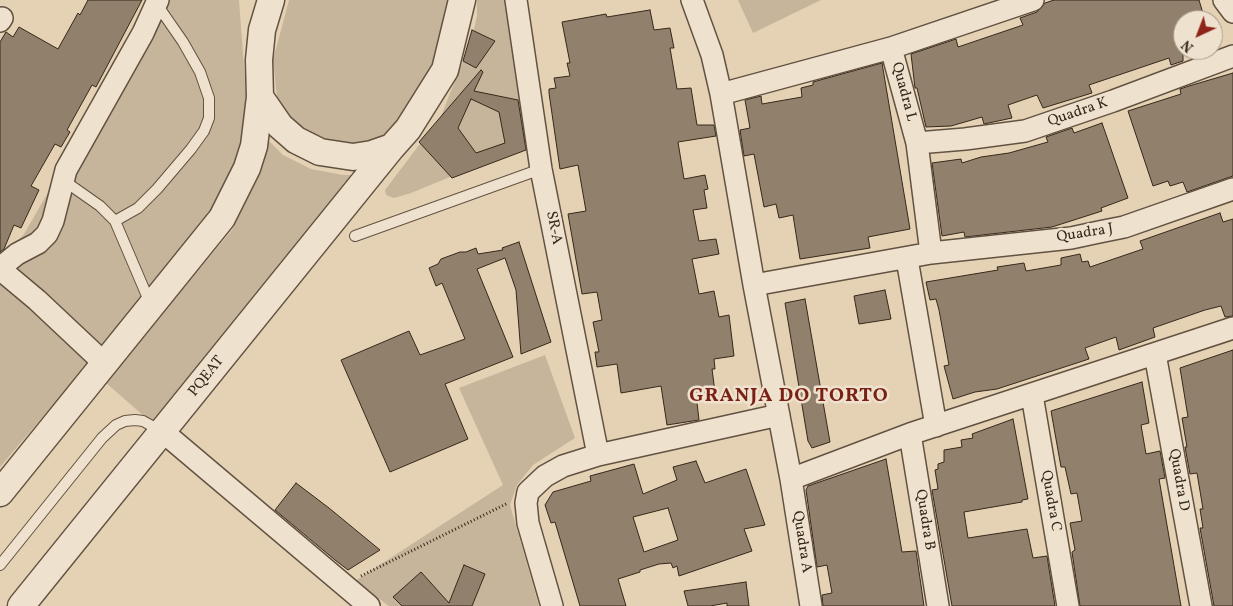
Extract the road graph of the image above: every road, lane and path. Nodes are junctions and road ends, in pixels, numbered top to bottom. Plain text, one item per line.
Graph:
1 (251, 0) edge
2 (271, 0) edge
3 (462, 0) edge
4 (516, 0) edge
5 (692, 0) edge
6 (1033, 0) edge
7 (1224, 0) edge
8 (156, 1) edge
9 (1233, 12) edge
10 (262, 30) junction
11 (891, 48) junction
12 (1233, 56) edge
13 (722, 94) junction
14 (260, 97) junction
15 (917, 143) junction
16 (392, 147) junction
17 (541, 169) junction
18 (62, 180) junction
19 (1233, 189) edge
20 (115, 222) junction
21 (355, 236) dead end
22 (931, 253) junction
23 (907, 259) junction
24 (0, 269) edge
25 (754, 285) junction
26 (151, 306) junction
27 (1233, 328) edge
28 (1155, 354) junction
29 (104, 362) junction
30 (1032, 395) junction
31 (779, 415) junction
32 (936, 426) junction
33 (162, 432) junction
34 (910, 434) junction
35 (598, 455) junction
36 (791, 479) junction
37 (528, 492) junction
38 (0, 493) edge
39 (0, 565) edge
40 (343, 585) junction
41 (21, 606) edge
42 (369, 606) edge
43 (552, 606) edge
44 (811, 606) edge
45 (938, 606) edge
46 (1068, 606) edge
47 (1202, 606) edge

1 - 10 street
2 - 10 street
3 - 16 street, PQEAT
4 - 17 street, SR-A
5 - 13 street
6 - 11 street, Quadra L
7 - 9 street
8 - 18 street
8 - 20 lane
10 - 14 street
11 - 13 street
11 - 15 street, Quadra L
12 - 15 street, Quadra K
13 - 25 street
14 - 16 street
14 - 26 street
15 - 22 street, Quadra L
16 - 33 street, PQEAT
17 - 21 lane
17 - 35 street, SR-A
18 - 20 lane
18 - 24 street
19 - 22 street, Quadra J
20 - 26 lane
22 - 23 street, Quadra J
23 - 25 street, Quadra J
23 - 32 street
24 - 29 street
25 - 31 street
26 - 29 street
27 - 28 street
28 - 30 street
28 - 47 street, Quadra D
29 - 38 street
30 - 32 street
30 - 46 street, Quadra C
31 - 35 street
31 - 36 street
32 - 34 street
33 - 39 lane
33 - 40 street
33 - 41 street, PQEAT
34 - 36 street
34 - 45 street, Quadra B
35 - 37 street
36 - 44 street, Quadra A
37 - 40 path
37 - 43 street
40 - 42 street

